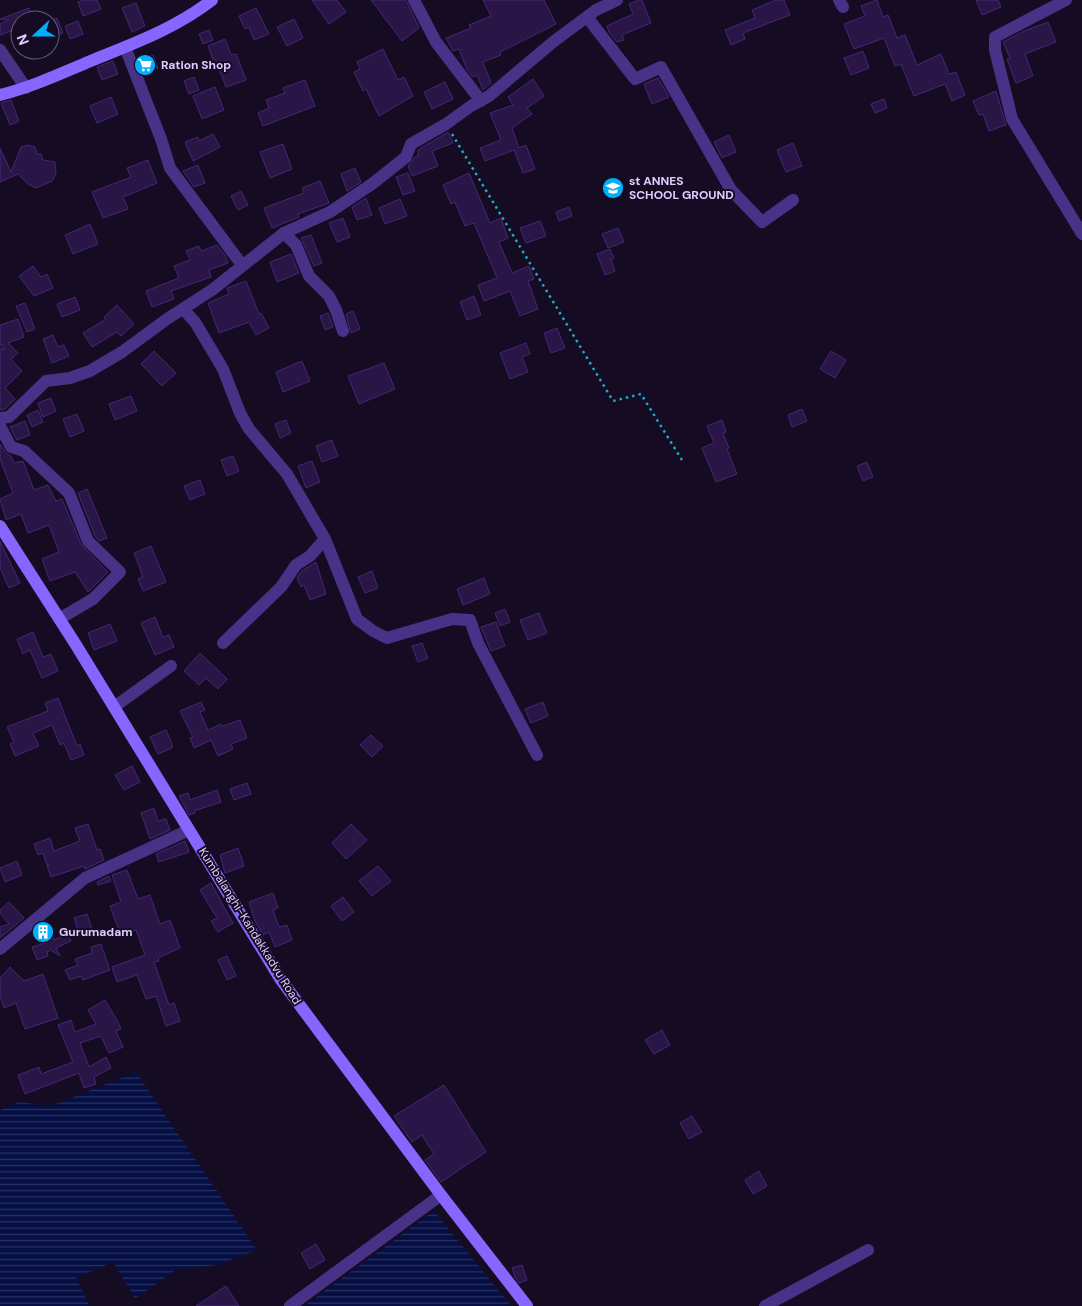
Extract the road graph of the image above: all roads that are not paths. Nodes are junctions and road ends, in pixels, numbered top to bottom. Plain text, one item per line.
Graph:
1 (212, 0) edge
2 (414, 0) edge
3 (617, 0) edge
4 (1066, 0) edge
5 (587, 17) junction
6 (125, 47) junction
7 (0, 50) edge
8 (26, 88) junction
9 (0, 95) edge
10 (480, 101) junction
11 (792, 200) dead end
12 (284, 233) junction
13 (1082, 234) edge
14 (242, 265) junction
15 (183, 309) junction
16 (343, 331) dead end
17 (0, 418) edge
18 (0, 426) edge
19 (0, 526) edge
20 (325, 539) junction
21 (59, 619) junction
22 (224, 643) dead end
23 (170, 666) dead end
24 (114, 707) junction
25 (536, 755) dead end
26 (189, 830) junction
27 (0, 949) edge
28 (441, 1194) junction
29 (868, 1250) dead end
30 (290, 1306) edge
31 (528, 1306) edge
32 (765, 1306) edge

1 - 6 main road
2 - 10 street
3 - 5 street
4 - 13 street
5 - 10 street
5 - 11 street
6 - 8 main road
6 - 14 street
7 - 8 street
8 - 9 main road
10 - 12 street
12 - 14 street
12 - 16 street
14 - 15 street
15 - 17 street
15 - 20 street
18 - 21 street
19 - 21 main road, Kumbalanghi-Kandakkadvu Road
20 - 22 street
20 - 25 street
21 - 24 main road, Kumbalanghi-Kandakkadvu Road
23 - 24 street
24 - 26 main road, Kumbalanghi-Kandakkadvu Road
26 - 27 street
26 - 28 main road, Kumbalanghi-Kandakkadvu Road
28 - 30 street
28 - 31 main road, Kumbalanghi-Kandakkadvu Road
29 - 32 street

